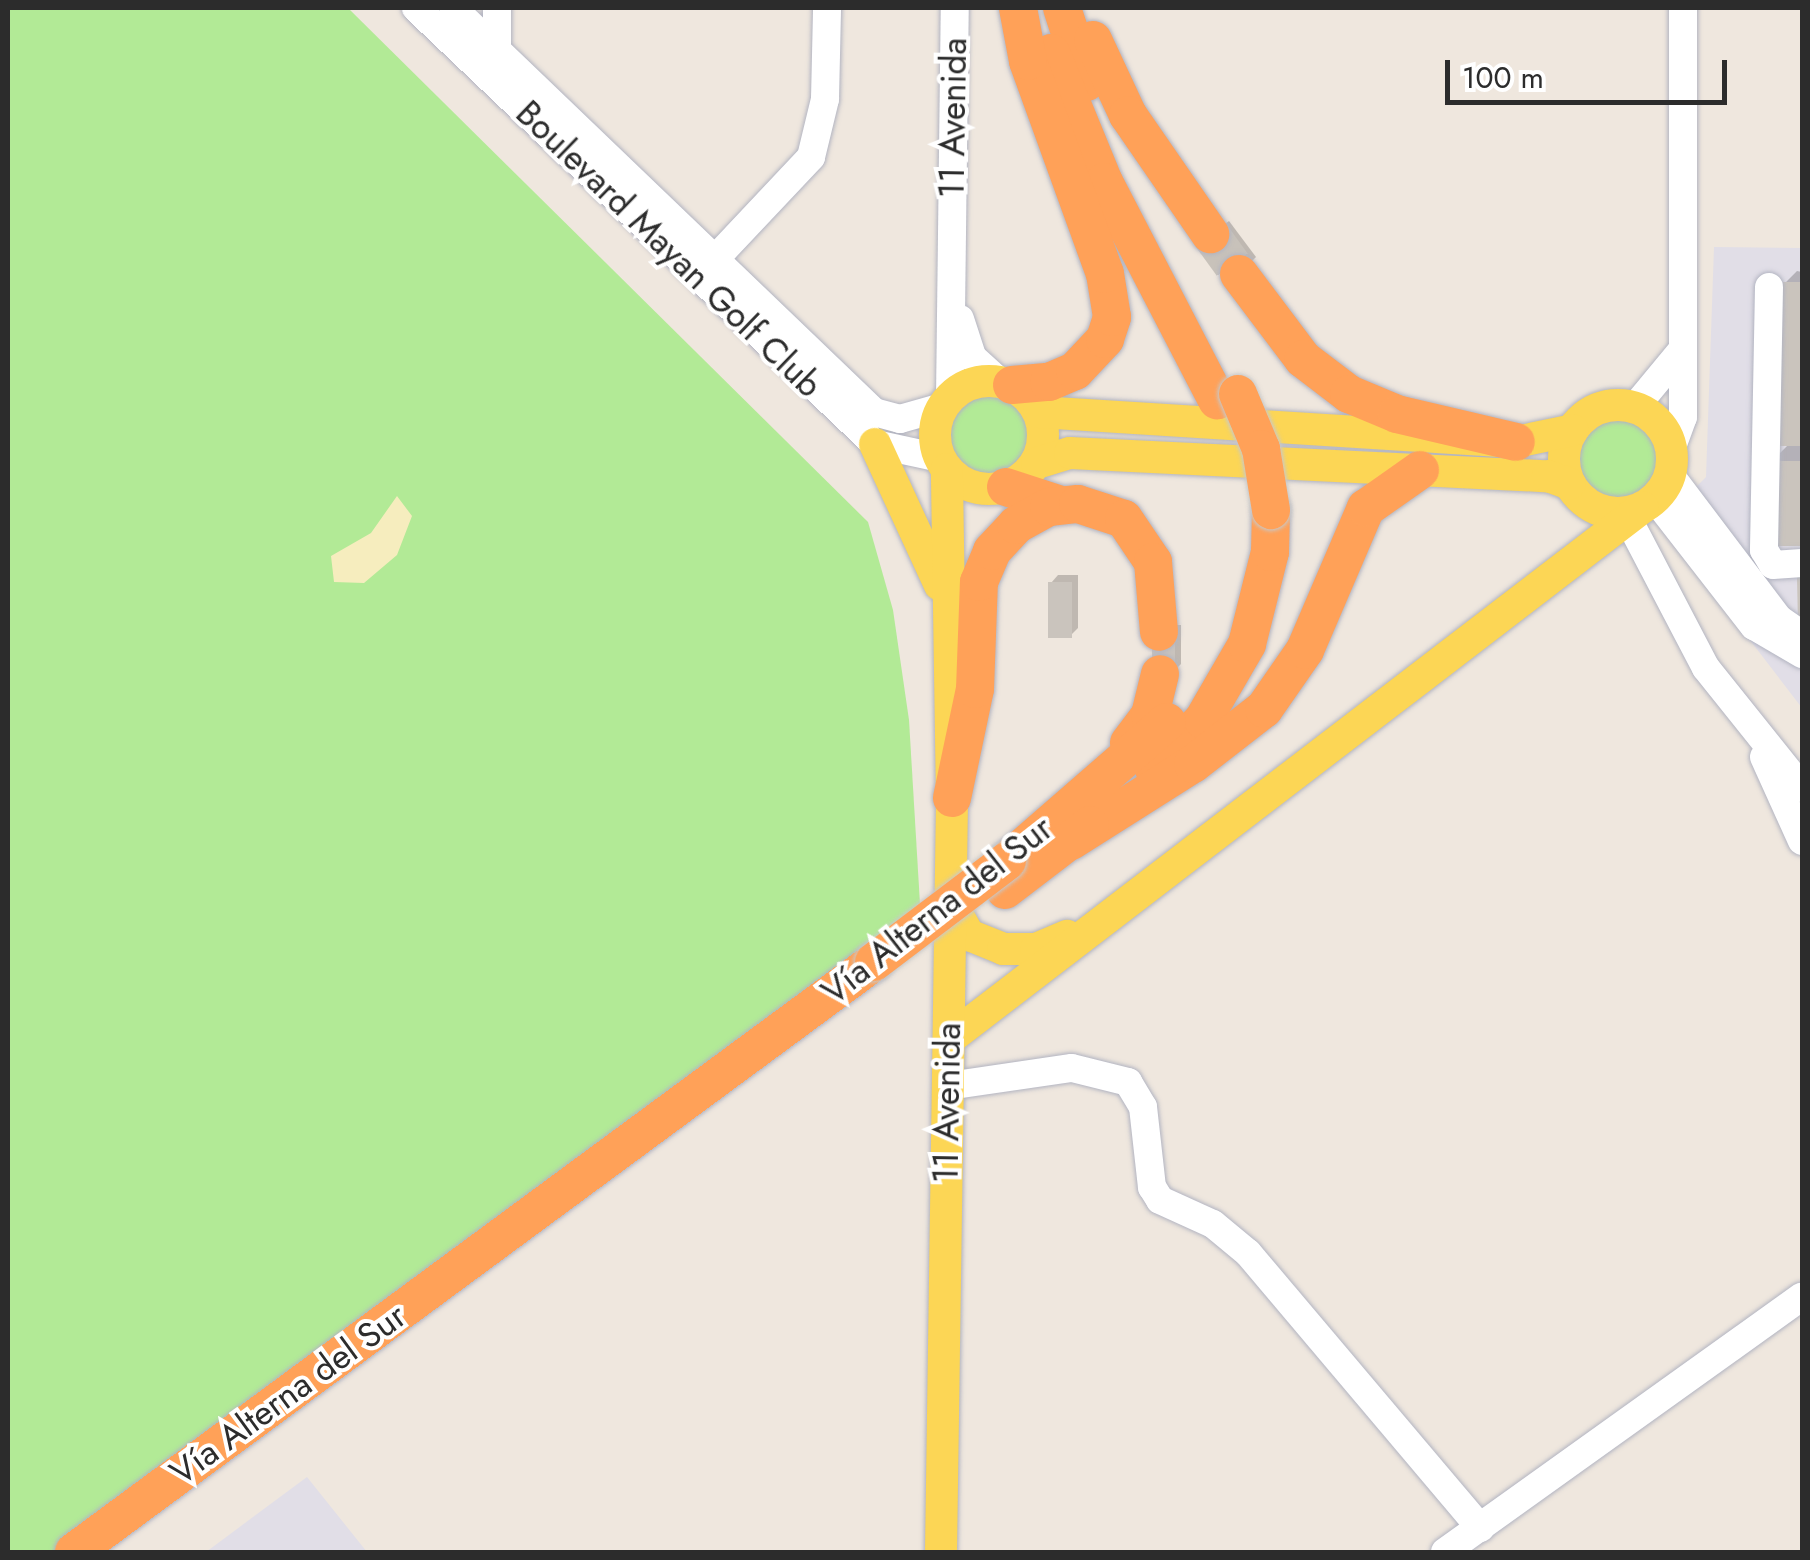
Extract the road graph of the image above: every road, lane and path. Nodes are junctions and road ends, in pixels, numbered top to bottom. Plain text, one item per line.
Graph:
1 (416, 8) edge
2 (453, 8) edge
3 (497, 8) edge
4 (828, 8) edge
5 (955, 8) edge
6 (1018, 8) edge
7 (1039, 8) edge
8 (1062, 8) edge
9 (1082, 8) edge
10 (1683, 8) edge
11 (497, 49) junction
12 (952, 228) junction
13 (1210, 234) tunnel mouth
14 (715, 258) junction
15 (1239, 274) tunnel mouth
16 (1769, 287) dead end
17 (1683, 349) junction
18 (1005, 383) junction
19 (1228, 397) junction
20 (946, 402) junction
21 (1635, 408) junction
22 (1040, 412) junction
23 (1573, 430) junction
24 (1516, 442) junction
25 (875, 444) junction
26 (943, 463) junction
27 (1037, 463) junction
28 (1420, 470) junction
29 (993, 488) junction
30 (1654, 489) junction
31 (1574, 490) junction
32 (1061, 505) junction
33 (1258, 510) junction
34 (1802, 562) edge
35 (1549, 580) junction
36 (949, 610) junction
37 (1160, 632) dead end
38 (1802, 635) edge
39 (950, 653) junction
40 (1802, 654) edge
41 (1160, 674) dead end
42 (1753, 733) junction
43 (1802, 788) edge
44 (952, 798) junction
45 (1802, 841) edge
46 (1072, 842) junction
47 (1010, 867) junction
48 (950, 901) junction
49 (1104, 920) junction
50 (876, 975) junction
51 (949, 1039) junction
52 (948, 1086) junction
53 (1802, 1296) edge
54 (1480, 1528) junction
55 (74, 1552) edge
56 (113, 1552) edge
57 (941, 1552) edge
58 (1445, 1552) edge

1 - 25 street, Boulevard Mayan Golf Club
2 - 11 street, Boulevard Mayan Golf Club
3 - 11 street
4 - 14 street
5 - 12 street, 11 Avenida
6 - 18 highway
7 - 19 highway, Vía Alterna del Sur
8 - 19 highway, Vía Alterna del Sur
9 - 13 highway
10 - 17 street
11 - 14 street, Boulevard Mayan Golf Club
12 - 18 street, 11 Avenida
12 - 20 street, 11 Avenida
14 - 20 street, Boulevard Mayan Golf Club
15 - 24 highway
16 - 34 street
17 - 21 street
17 - 30 street
18 - 20 main road
18 - 22 main road
19 - 33 highway, Vía Alterna del Sur, bridge
20 - 26 main road
21 - 23 main road
21 - 30 main road
22 - 24 main road
22 - 27 main road
23 - 24 main road
23 - 31 main road
25 - 26 street
25 - 36 main road
26 - 29 main road
26 - 36 main road, 11 Avenida
27 - 28 main road
27 - 29 main road
28 - 31 main road
28 - 46 highway
29 - 32 highway
29 - 39 main road, 11 Avenida
30 - 31 main road
30 - 35 main road
30 - 38 street
30 - 40 street
30 - 42 street
31 - 35 main road
32 - 37 highway
32 - 44 highway
33 - 46 highway, Vía Alterna del Sur
33 - 47 highway, Vía Alterna del Sur
35 - 49 main road
36 - 39 main road, 11 Avenida
39 - 44 main road, 11 Avenida
41 - 47 highway
42 - 43 street
42 - 45 street
44 - 48 main road, 11 Avenida
46 - 47 highway, Vía Alterna del Sur
47 - 50 highway, Vía Alterna del Sur, bridge
48 - 49 main road
48 - 51 main road, 11 Avenida
49 - 51 main road
50 - 55 highway, Vía Alterna del Sur
50 - 56 highway, Vía Alterna del Sur
51 - 52 main road, 11 Avenida
52 - 54 street
52 - 57 main road, 11 Avenida
53 - 54 street
54 - 58 street

